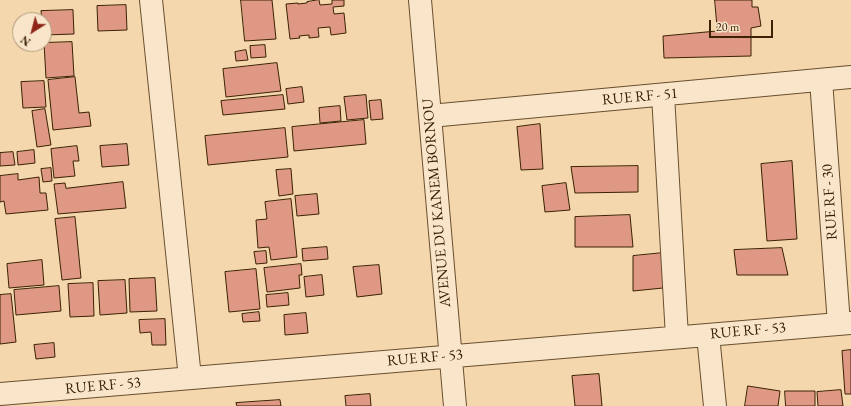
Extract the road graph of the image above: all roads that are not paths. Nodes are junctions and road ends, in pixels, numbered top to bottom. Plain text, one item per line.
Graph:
1 (151, 0) edge
2 (420, 0) edge
3 (851, 77) edge
4 (822, 80) junction
5 (663, 95) junction
6 (430, 116) junction
7 (845, 323) edge
8 (708, 335) junction
9 (677, 338) junction
10 (451, 356) junction
11 (190, 378) junction
12 (0, 394) edge
13 (455, 406) edge
14 (715, 406) edge

1 - 11 street
2 - 6 street, AVENUE DU KANEM BORNOU
3 - 4 street, RUE RF - 51
4 - 5 street, RUE RF - 51
4 - 7 street, RUE RF - 30
5 - 6 street, RUE RF - 51
5 - 9 street
6 - 10 street, AVENUE DU KANEM BORNOU
7 - 8 street, RUE RF - 53
8 - 9 street, RUE RF - 53
8 - 14 street
9 - 10 street, RUE RF - 53
10 - 11 street, RUE RF - 53
10 - 13 street, AVENUE DU KANEM BORNOU
11 - 12 street, RUE RF - 53

